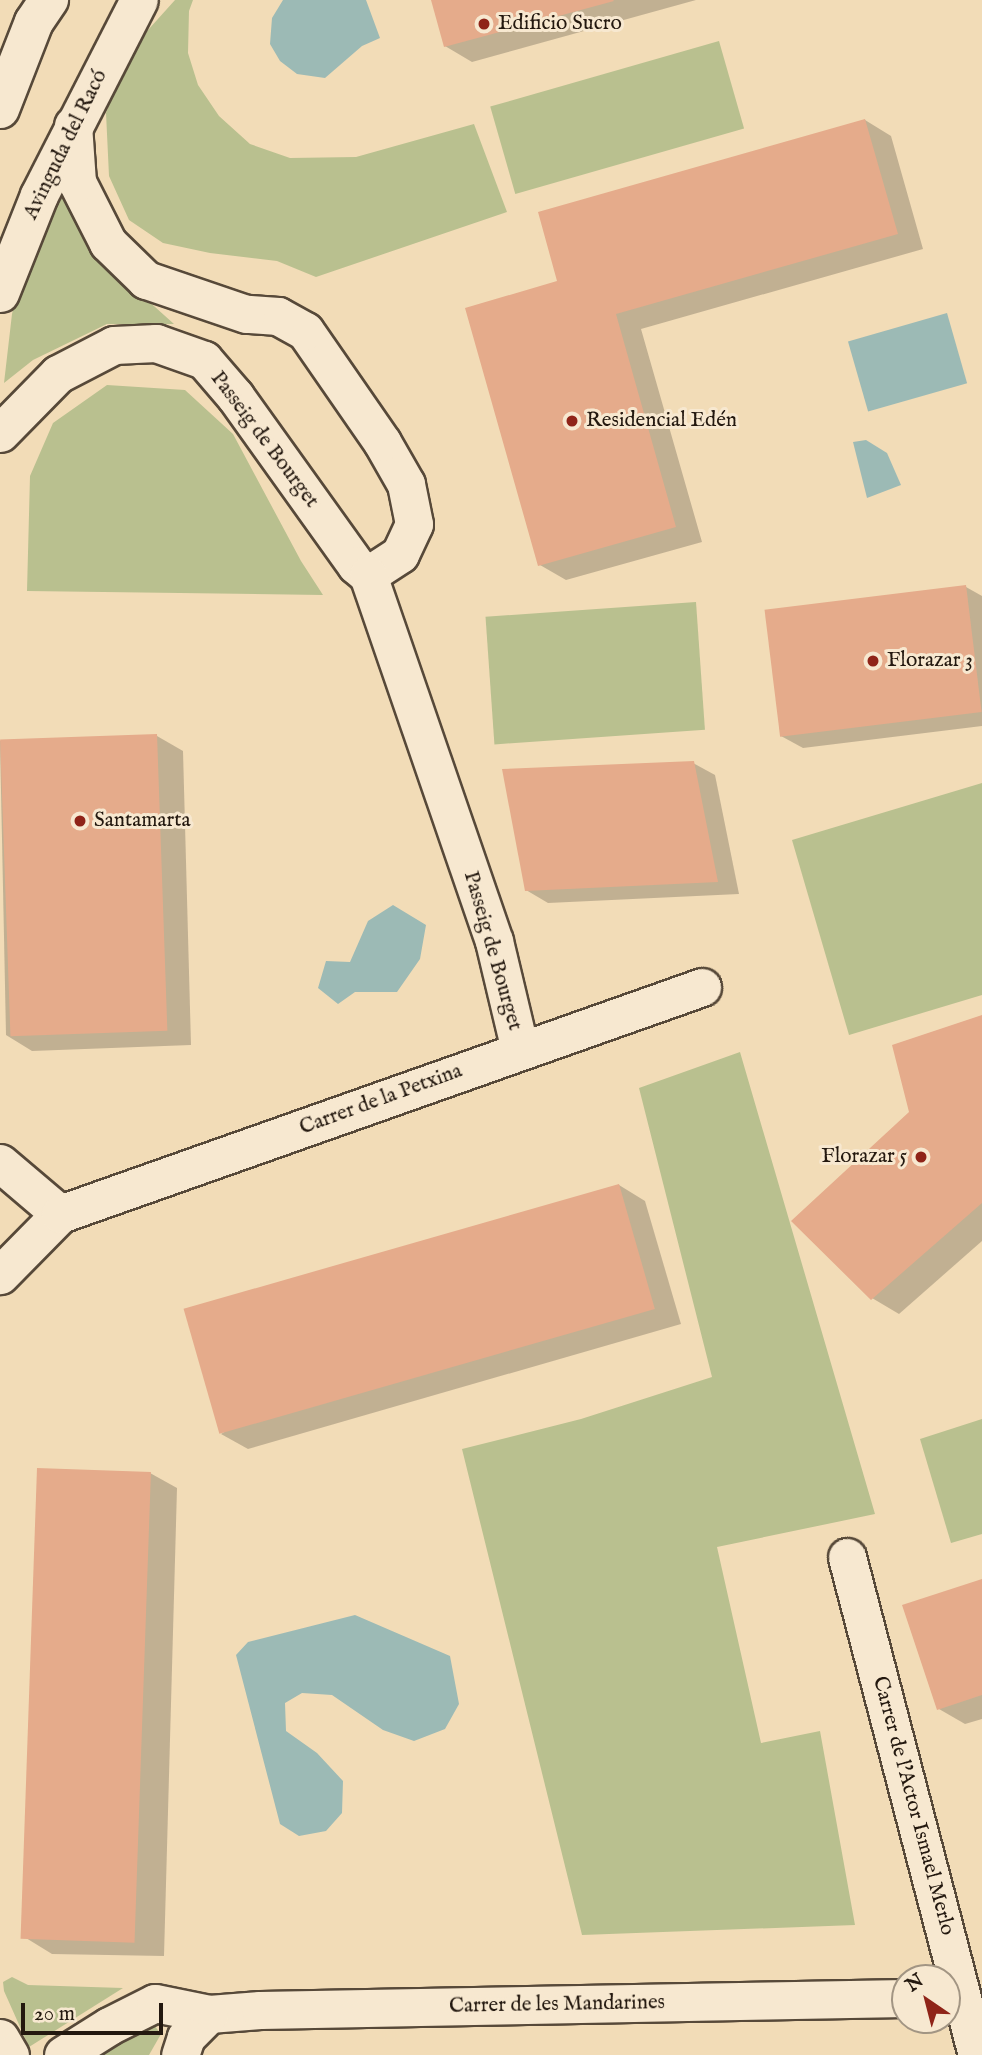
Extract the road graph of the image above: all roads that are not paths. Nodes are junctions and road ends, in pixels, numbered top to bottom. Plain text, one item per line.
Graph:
1 (48, 0) edge
2 (139, 0) edge
3 (0, 109) edge
4 (73, 125) junction
5 (0, 293) edge
6 (0, 433) edge
7 (369, 575) junction
8 (702, 987) dead end
9 (520, 1050) junction
10 (0, 1163) edge
11 (60, 1213) junction
12 (0, 1275) edge
13 (847, 1557) dead end
14 (947, 1964) edge
15 (891, 1998) edge
16 (961, 2010) edge
17 (209, 2014) junction
18 (0, 2038) edge
19 (977, 2043) edge
20 (10, 2055) edge
21 (63, 2055) edge
22 (180, 2055) edge

1 - 3 street
2 - 4 street, Avinguda del Racó
4 - 5 street, Avinguda del Racó
4 - 7 street
6 - 7 street, Passeig de Bourget
7 - 9 street, Passeig de Bourget
8 - 9 street, Carrer de la Petxina
9 - 11 street, Carrer de la Petxina
10 - 11 street
11 - 12 street, Carrer de la Petxina
13 - 14 street, Carrer de l'Actor Ismael Merlo
15 - 17 street, Carrer de les Mandarines
16 - 19 street, Carrer de l'Actor Ismael Merlo
17 - 21 street, Carrer de les Mandarines
17 - 22 street
18 - 20 street

